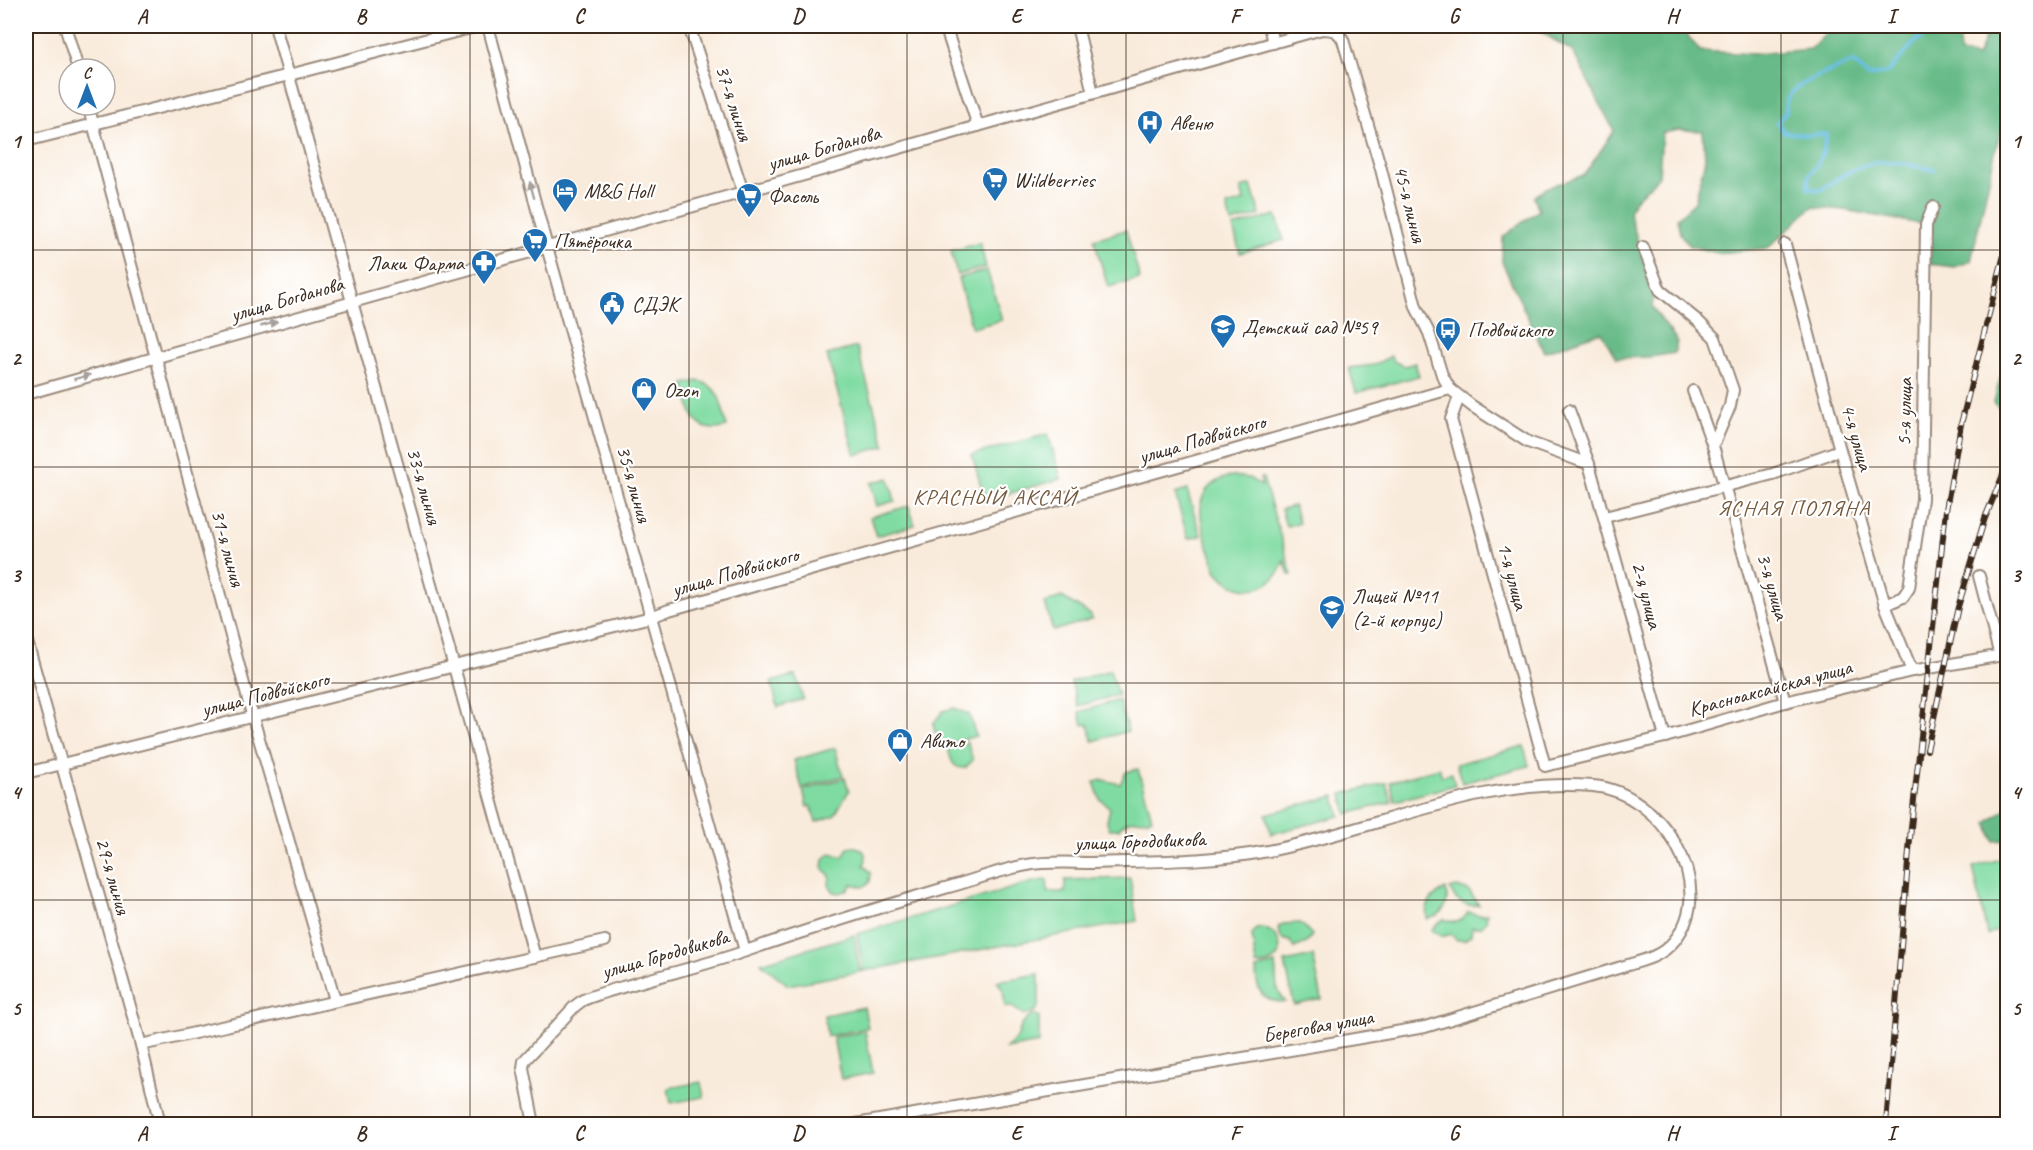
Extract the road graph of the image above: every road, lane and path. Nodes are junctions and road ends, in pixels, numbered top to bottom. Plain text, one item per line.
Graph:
1 (65, 26) edge
2 (275, 26) edge
3 (478, 26) edge
4 (488, 26) edge
5 (688, 26) edge
6 (945, 26) edge
7 (1077, 26) edge
8 (1269, 26) edge
9 (1322, 29) joint
10 (1273, 43) junction
11 (74, 57) edge
12 (289, 75) junction
13 (1093, 93) junction
14 (91, 117) edge
15 (93, 124) junction
16 (978, 126) junction
17 (26, 141) edge
18 (743, 192) junction
19 (1933, 207) dead end
20 (1785, 244) dead end
21 (547, 247) junction
22 (1643, 247) dead end
23 (352, 301) junction
24 (156, 356) junction
25 (1450, 388) junction
26 (1693, 391) dead end
27 (26, 394) edge
28 (1460, 397) junction
29 (1569, 410) dead end
30 (1713, 446) junction
31 (1840, 450) junction
32 (1589, 464) junction
33 (1725, 485) junction
34 (1605, 517) junction
35 (1979, 576) dead end
36 (1885, 605) junction
37 (651, 618) junction
38 (26, 638) edge
39 (2004, 655) edge
40 (454, 665) junction
41 (1912, 671) junction
42 (1785, 702) junction
43 (253, 718) junction
44 (1665, 737) junction
45 (60, 764) junction
46 (1545, 766) joint
47 (26, 774) edge
48 (1677, 845) joint
49 (605, 941) dead end
50 (745, 951) junction
51 (535, 957) junction
52 (336, 1000) junction
53 (141, 1046) junction
54 (160, 1125) edge
55 (534, 1125) edge
56 (856, 1125) edge

1 - 11 street
2 - 12 street, 33-я линия
3 - 12 street
21 -> 4 street, 35-я линия
5 - 18 street, 37-я линия
6 - 16 street
7 - 13 street
8 - 10 street
9 - 10 street, улица Богданова
9 - 25 street, 45-я линия
10 - 13 street, улица Богданова
12 - 15 street
12 - 23 street, 33-я линия
13 - 16 street, улица Богданова
14 - 15 street, 31-я линия
15 - 17 street
15 - 24 street, 31-я линия
16 - 18 street, улица Богданова
18 - 21 street, улица Богданова
19 - 36 street, 5-я улица
20 - 31 street, 4-я улица
21 - 23 street, улица Богданова
21 - 37 street, 35-я линия
22 - 30 street
24 -> 23 street, улица Богданова
23 - 40 street, 33-я линия
27 -> 24 street, улица Богданова
24 - 43 street, 31-я линия
25 - 28 street, 45-я линия
25 - 37 street, улица Подвойского
26 - 30 street, 3-я улица
28 - 32 street
28 - 46 street, 1-я улица
29 - 32 street, 2-я улица
30 - 33 street, 3-я улица
31 - 33 street
31 - 36 street, 4-я улица
32 - 34 street, 2-я улица
33 - 34 street
33 - 42 street, 3-я улица
34 - 44 street, 2-я улица
35 - 39 street
36 - 41 street, 4-я улица
37 - 40 street, улица Подвойского
37 - 50 street, 35-я линия
38 - 45 street, 29-я линия
39 - 41 street, Красноаксайская улица
40 - 43 street, улица Подвойского
40 - 51 street, 33-я линия
41 - 42 street, Красноаксайская улица
42 - 44 street, Красноаксайская улица
43 - 45 street, улица Подвойского
43 - 52 street, 31-я линия
44 - 46 street, Красноаксайская улица
45 - 47 street, улица Подвойского
45 - 53 street, 29-я линия
48 - 50 street, улица Городовикова
48 - 56 street, Береговая улица
49 - 51 street, улица Городовикова
50 - 55 street, улица Городовикова
51 - 52 street, улица Городовикова
52 - 53 street, улица Городовикова
53 - 54 street, 29-я линия

